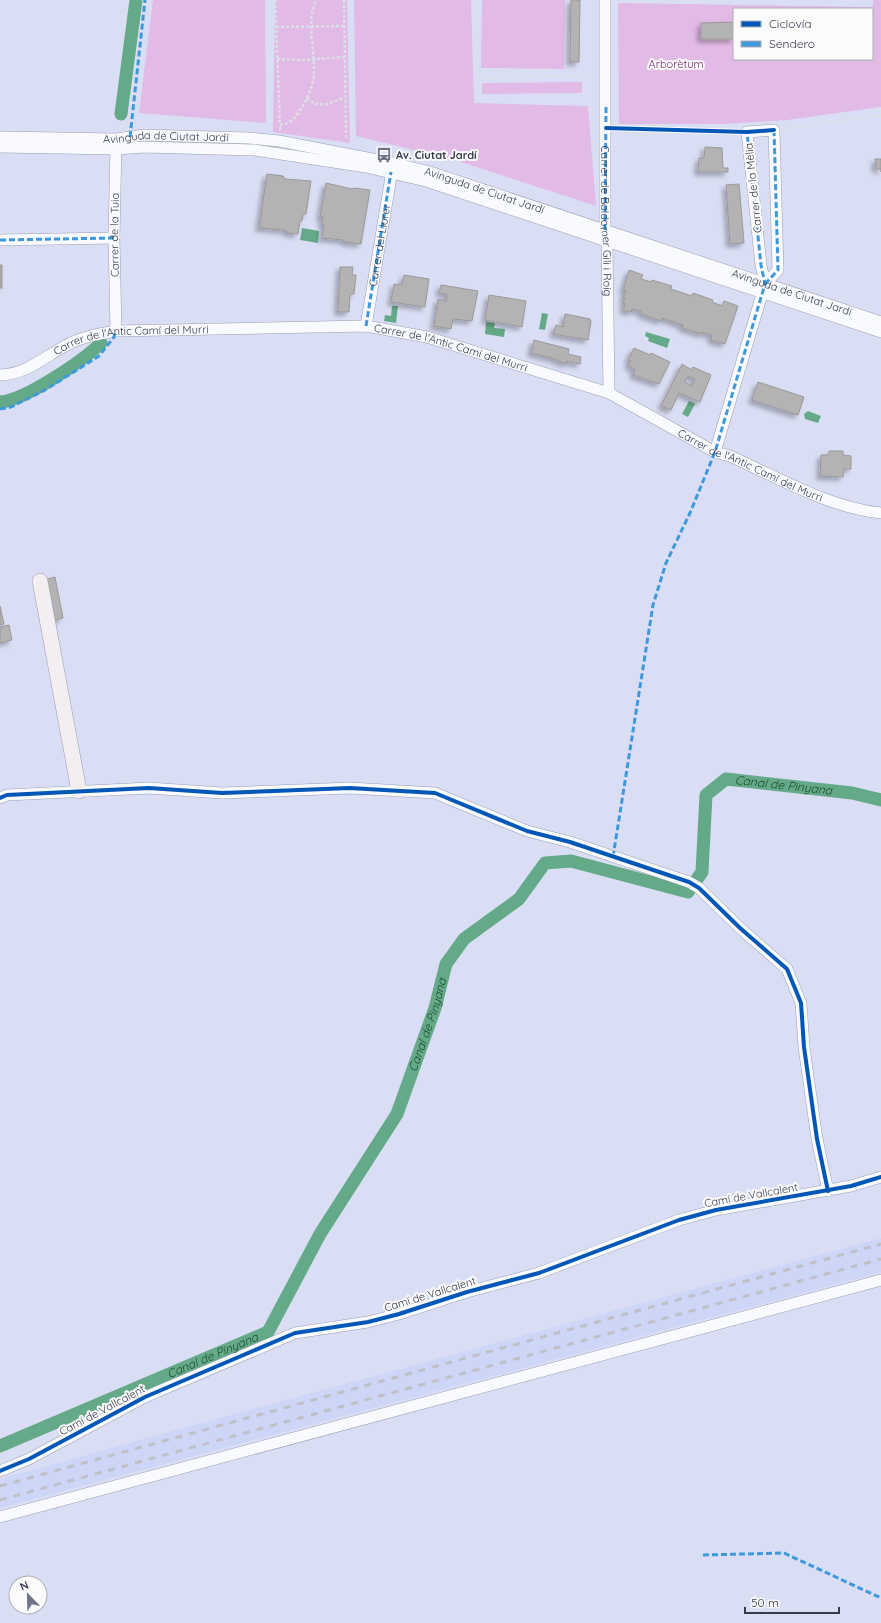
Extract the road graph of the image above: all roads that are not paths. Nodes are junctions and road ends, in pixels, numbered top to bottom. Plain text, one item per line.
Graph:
1 (605, 0) edge
2 (0, 136) edge
3 (116, 144) junction
4 (0, 147) edge
5 (392, 168) junction
6 (604, 230) junction
7 (114, 238) junction
8 (0, 240) edge
9 (607, 242) junction
10 (764, 289) junction
11 (881, 322) edge
12 (366, 326) junction
13 (116, 331) junction
14 (881, 332) edge
15 (0, 375) edge
16 (609, 393) junction
17 (715, 452) junction
18 (881, 513) edge
19 (40, 581) dead end
20 (79, 790) junction
21 (0, 798) edge
22 (881, 1177) edge
23 (828, 1191) junction
24 (881, 1280) edge
25 (0, 1471) edge
26 (0, 1518) edge

1 - 6 street, Carrer de Baldomer Gili i Roig
2 - 3 street, Avinguda de Ciutat Jardí
3 - 4 street, Avinguda de Ciutat Jardí
3 - 5 street, Avinguda de Ciutat Jardí
3 - 5 street, Avinguda de Ciutat Jardí
3 - 7 street, Carrer de la Tuia
5 - 6 street, Avinguda de Ciutat Jardí
5 - 9 street, Avinguda de Ciutat Jardí
5 - 12 street, Carrer del Llorer
6 - 9 street, Carrer de Baldomer Gili i Roig
6 - 10 street, Avinguda de Ciutat Jardí
7 - 8 street
7 - 13 street, Carrer de la Tuia
9 - 10 street, Avinguda de Ciutat Jardí
9 - 16 street, Carrer de Baldomer Gili i Roig
10 - 10 street, Carrer de la Mèlia
10 - 11 street, Avinguda de Ciutat Jardí
10 - 14 street, Avinguda de Ciutat Jardí
10 - 17 street, Carrer de la Mèlia
12 - 13 street, Carrer de l'Antic Camí del Murri
12 - 16 street, Carrer de l'Antic Camí del Murri
13 - 15 street, Carrer de l'Antic Camí del Murri
16 - 17 street, Carrer de l'Antic Camí del Murri
17 - 18 street, Carrer de l'Antic Camí del Murri
19 - 20 street
20 - 21 street
20 - 23 street
22 - 23 street, Camí de Vallcalent
23 - 25 street, Camí de Vallcalent
24 - 26 street

